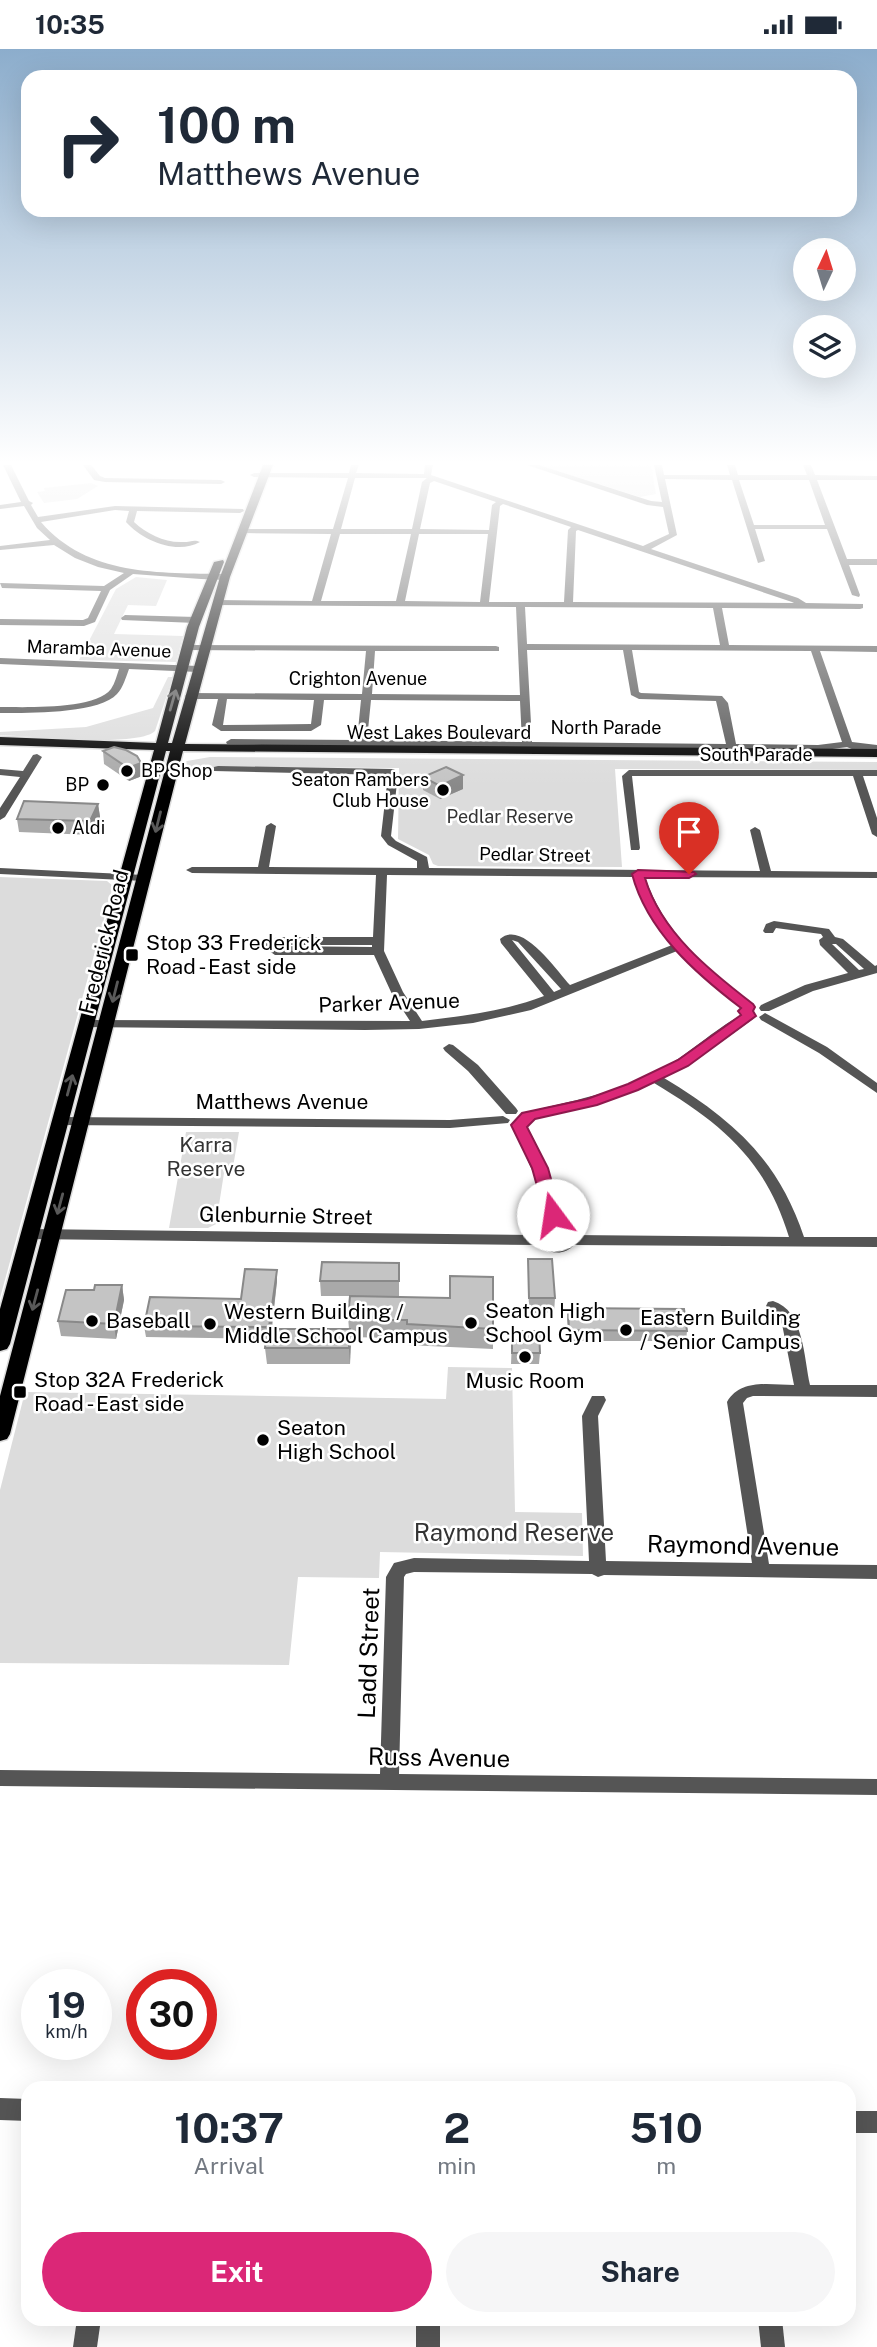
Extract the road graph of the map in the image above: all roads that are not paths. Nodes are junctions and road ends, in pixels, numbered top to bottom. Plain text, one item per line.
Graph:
1 (131, 572) edge
2 (135, 572) edge
3 (221, 572) edge
4 (221, 572) edge
5 (325, 572) edge
6 (407, 572) edge
7 (488, 572) edge
8 (570, 572) edge
9 (713, 572) edge
10 (848, 572) edge
11 (219, 577) junction
12 (2, 585) dead end
13 (106, 589) junction
14 (856, 595) dead end
15 (217, 603) junction
16 (316, 603) junction
17 (400, 604) junction
18 (484, 605) junction
19 (520, 605) junction
20 (568, 605) junction
21 (717, 606) junction
22 (802, 606) junction
23 (860, 606) dead end
24 (125, 618) dead end
25 (196, 620) junction
26 (0, 622) edge
27 (188, 647) junction
28 (523, 647) junction
29 (203, 648) junction
30 (627, 648) junction
31 (371, 649) junction
32 (496, 649) dead end
33 (725, 649) junction
34 (815, 649) junction
35 (877, 649) edge
36 (0, 661) edge
37 (125, 666) junction
38 (182, 668) junction
39 (198, 669) junction
40 (190, 696) junction
41 (223, 696) junction
42 (319, 697) junction
43 (366, 697) junction
44 (525, 698) junction
45 (0, 710) edge
46 (164, 732) junction
47 (0, 741) edge
48 (848, 744) junction
49 (231, 745) junction
50 (362, 745) junction
51 (527, 745) junction
52 (106, 746) junction
53 (732, 746) junction
54 (0, 749) edge
55 (160, 750) junction
56 (177, 750) junction
57 (204, 751) junction
58 (877, 751) edge
59 (137, 753) junction
60 (37, 757) dead end
61 (877, 760) edge
62 (218, 769) dead end
63 (0, 772) edge
64 (153, 773) junction
65 (857, 773) junction
66 (877, 773) edge
67 (24, 774) junction
68 (0, 817) edge
69 (271, 825) dead end
70 (755, 830) dead end
71 (877, 834) edge
72 (635, 848) dead end
73 (192, 870) dead end
74 (263, 870) junction
75 (0, 871) edge
76 (382, 871) junction
77 (423, 871) junction
78 (638, 874) junction
79 (766, 874) junction
80 (877, 875) edge
81 (124, 877) junction
82 (144, 878) junction
83 (769, 931) dead end
84 (830, 939) junction
85 (378, 946) junction
86 (680, 946) junction
87 (874, 969) edge
88 (856, 974) junction
89 (569, 991) junction
90 (552, 997) junction
91 (749, 1011) junction
92 (765, 1012) junction
93 (86, 1024) junction
94 (107, 1024) junction
95 (419, 1025) junction
96 (449, 1048) dead end
97 (654, 1077) junction
98 (877, 1089) edge
99 (507, 1116) junction
100 (60, 1121) junction
101 (523, 1121) junction
102 (82, 1122) junction
103 (556, 1231) junction
104 (29, 1234) junction
105 (52, 1234) junction
106 (542, 1240) junction
107 (569, 1240) junction
108 (798, 1241) junction
109 (877, 1242) edge
110 (773, 1307) dead end
111 (0, 1344) edge
112 (803, 1390) junction
113 (877, 1391) edge
114 (598, 1400) dead end
115 (0, 1434) edge
116 (400, 1568) joint
117 (598, 1570) junction
118 (762, 1571) junction
119 (877, 1572) edge
120 (0, 1778) edge
121 (389, 1782) junction
122 (877, 1787) edge
123 (0, 2109) edge
124 (21, 2110) edge
125 (856, 2122) edge
126 (877, 2122) edge
127 (88, 2326) edge
128 (428, 2326) edge
129 (771, 2326) edge
130 (85, 2347) edge
131 (428, 2347) edge
132 (773, 2347) edge

1 - 13 street
2 - 11 street
3 - 11 main road, Frederick Road
4 - 11 main road, Frederick Road
5 - 16 street
6 - 17 street
7 - 18 street
8 - 20 street
9 - 22 street
10 - 14 street
11 - 15 main road, Frederick Road
11 - 25 main road, Frederick Road
12 - 13 street
13 - 26 street
15 - 16 street
15 - 29 main road, Frederick Road
16 - 17 street
17 - 18 street
18 - 19 street
19 - 20 street
19 - 28 street
20 - 21 street
21 - 22 street
21 - 33 street
22 - 23 street
24 - 25 street
25 - 27 main road, Frederick Road
27 - 29 street
27 - 38 main road, Frederick Road
28 - 30 street
28 - 44 street
29 - 31 street
29 - 39 main road, Frederick Road
30 - 33 street
30 - 53 street
31 - 32 street
31 - 43 street
33 - 34 street
34 - 35 street
34 - 48 street
36 - 37 street, Maramba Avenue
37 - 38 street, Maramba Avenue
37 - 45 street
38 - 39 street, Maramba Avenue
46 -> 38 main road, Frederick Road
39 - 40 main road, Frederick Road
40 - 41 street, Crighton Avenue
40 - 56 main road, Frederick Road
41 - 42 street, Crighton Avenue
41 - 42 street
42 - 43 street, Crighton Avenue
43 - 44 street, Crighton Avenue
43 - 50 street
44 - 51 street
46 - 52 main road
46 - 55 main road, Frederick Road
47 - 52 main road, West Lakes Boulevard
48 - 53 street, North Parade
48 - 58 street, North Parade
49 - 50 street, North Parade
49 - 57 main road, West Lakes Boulevard
49 - 58 main road, West Lakes Boulevard
50 - 51 street, North Parade
51 - 53 street, North Parade
52 - 55 main road, West Lakes Boulevard
54 - 59 main road, West Lakes Boulevard
55 - 56 main road, West Lakes Boulevard
55 - 59 main road, West Lakes Boulevard
55 - 64 main road, Frederick Road
56 - 57 main road, West Lakes Boulevard
56 - 57 main road
56 -> 82 main road, Frederick Road
57 - 61 main road, West Lakes Boulevard
59 - 64 main road
60 - 67 street
62 - 77 street
63 - 67 street
64 - 81 main road, Frederick Road
65 - 66 street, South Parade
65 - 71 street
65 - 72 street, South Parade
67 - 68 street
69 - 74 street
70 - 79 street
73 - 74 street, Pedlar Street
74 - 76 street, Pedlar Street
75 - 81 street
76 - 77 street, Pedlar Street
76 - 85 street
77 - 78 street, Pedlar Street
78 - 79 street, Pedlar Street
78 - 86 street
79 - 80 street, Pedlar Street
81 - 82 street
81 - 93 main road, Frederick Road
82 -> 94 main road, Frederick Road
83 - 84 street
84 - 87 street
84 - 88 street
85 - 85 street
85 - 95 street
86 - 89 street, Parker Avenue
86 - 91 street
87 - 88 street
88 - 92 street
89 - 90 street, Parker Avenue
89 - 90 street
90 - 95 street, Parker Avenue
91 - 92 street
91 - 97 street
92 - 98 street
93 - 94 street, Parker Avenue
100 -> 93 main road, Frederick Road
94 - 95 street, Parker Avenue
94 - 102 main road, Frederick Road
96 - 99 street
97 - 101 street
97 - 108 street
99 - 101 street
99 - 102 street, Matthews Avenue
100 - 102 street, Matthews Avenue
100 - 104 main road, Frederick Road
101 - 103 street
102 -> 105 main road, Frederick Road
103 - 106 street
103 - 107 street
104 - 105 street, Glenburnie Street
104 - 111 main road, Frederick Road
105 - 106 street, Glenburnie Street
105 -> 115 main road, Frederick Road
106 - 107 street
107 - 108 street
108 - 109 street
110 - 112 street
112 - 113 street
112 - 118 street
114 - 117 street
116 - 117 street, Raymond Avenue
116 - 121 street, Ladd Street
117 - 118 street, Raymond Avenue
118 - 119 street, Raymond Avenue
120 - 121 street, Russ Avenue
121 - 122 street, Russ Avenue
123 - 124 street
125 - 126 street
127 - 130 street
128 - 131 street
129 - 132 street

